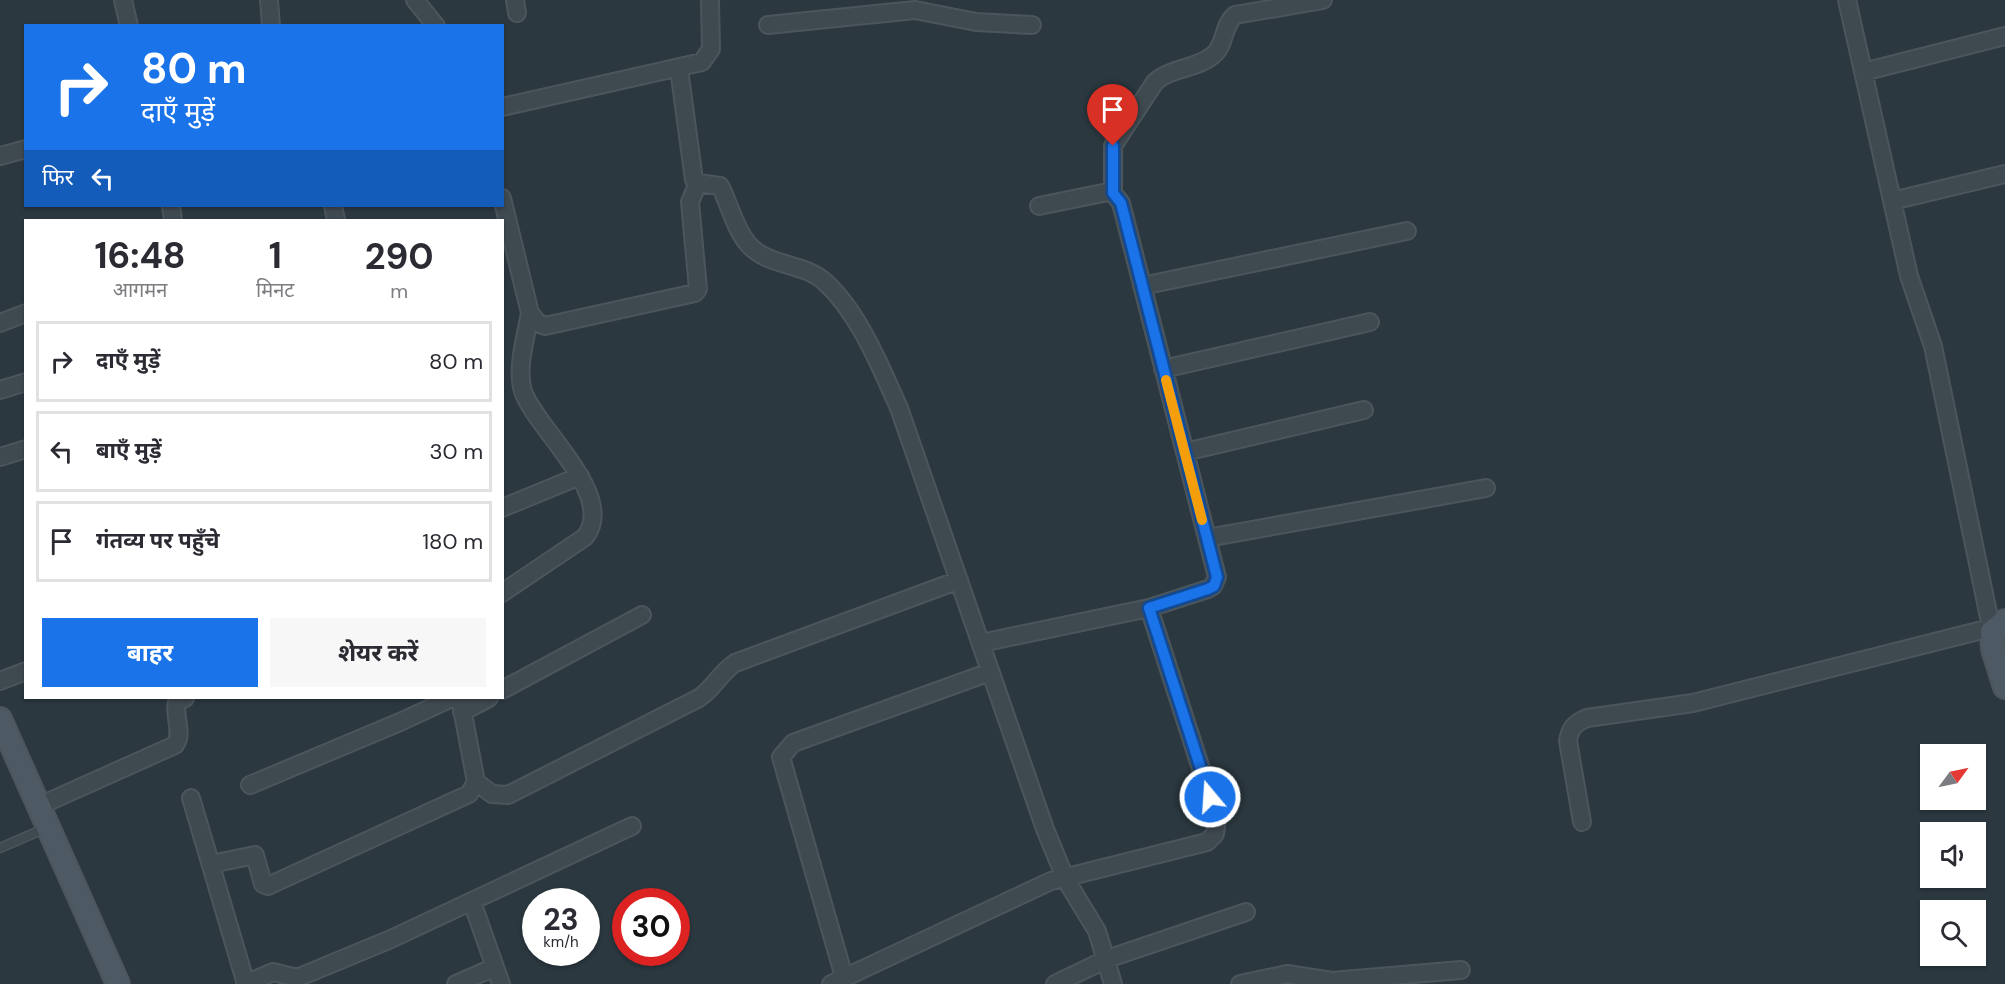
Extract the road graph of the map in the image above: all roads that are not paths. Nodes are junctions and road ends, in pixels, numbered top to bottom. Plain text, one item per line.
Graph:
1 (123, 0) edge
2 (269, 0) edge
3 (415, 0) edge
4 (710, 0) edge
5 (1323, 0) edge
6 (1846, 0) edge
7 (935, 6) edge
8 (129, 24) edge
9 (272, 24) edge
10 (434, 24) edge
11 (768, 25) dead end
12 (1032, 25) dead end
13 (2005, 36) edge
14 (679, 69) junction
15 (1863, 72) junction
16 (504, 107) edge
17 (24, 150) edge
18 (0, 156) edge
19 (2005, 174) edge
20 (698, 183) junction
21 (1113, 193) junction
22 (1892, 201) junction
23 (504, 206) edge
24 (1040, 206) dead end
25 (1407, 231) dead end
26 (1142, 286) junction
27 (24, 313) edge
28 (530, 313) junction
29 (1370, 322) dead end
30 (0, 323) edge
31 (1163, 369) junction
32 (24, 383) edge
33 (0, 390) edge
34 (1364, 410) dead end
35 (24, 450) edge
36 (1185, 452) junction
37 (0, 457) edge
38 (580, 476) junction
39 (1486, 488) dead end
40 (504, 507) edge
41 (1207, 538) junction
42 (959, 580) junction
43 (504, 591) edge
44 (1149, 608) junction
45 (642, 615) dead end
46 (1996, 627) edge
47 (981, 643) junction
48 (24, 672) edge
49 (990, 672) junction
50 (0, 681) edge
51 (2005, 687) edge
52 (504, 689) edge
53 (183, 699) edge
54 (450, 699) edge
55 (485, 699) edge
56 (461, 705) edge
57 (1, 725) edge
58 (476, 782) junction
59 (250, 785) dead end
60 (191, 798) dead end
61 (39, 806) junction
62 (1582, 822) dead end
63 (632, 826) dead end
64 (48, 827) junction
65 (0, 848) edge
66 (211, 864) junction
67 (1066, 880) junction
68 (472, 902) junction
69 (1246, 912) dead end
70 (1107, 959) junction
71 (495, 967) junction
72 (1461, 970) dead end
73 (317, 977) edge
74 (838, 980) edge
75 (1308, 981) edge
76 (118, 984) edge
77 (246, 984) edge
78 (456, 984) edge
79 (501, 984) edge
80 (1055, 984) edge
81 (1113, 984) edge
82 (1240, 984) edge

1 - 8 street
2 - 9 street
3 - 10 street
4 - 14 street
5 - 21 street
6 - 15 street
7 - 11 street
7 - 12 street
13 - 15 street
14 - 16 street
14 - 20 street
15 - 22 street
17 - 18 street
19 - 22 street
20 - 28 street
20 - 42 street
21 - 24 street
21 - 26 street
22 - 46 street
23 - 28 street
25 - 26 street
26 - 31 street
27 - 30 street
28 - 38 street
29 - 31 street
31 - 36 street
32 - 33 street
34 - 36 street
35 - 37 street
36 - 41 street
38 - 40 street
38 - 43 street
39 - 41 street
41 - 44 street
42 - 47 street
42 - 58 street
44 - 47 street
44 - 67 street
45 - 52 street
46 - 51 street
46 - 62 street
47 - 49 street
48 - 50 street
49 - 67 street
49 - 74 street
53 - 61 street
54 - 59 street
55 - 56 street
56 - 58 street
57 - 61 street
58 - 66 street
60 - 66 street
61 - 64 street
63 - 68 street
64 - 65 lane
64 - 76 street
66 - 77 street
67 - 70 street
67 - 74 street
68 - 71 street
68 - 73 street
69 - 70 street
70 - 80 street
70 - 81 street
71 - 78 street
71 - 79 street
72 - 75 street
73 - 77 street
75 - 82 street

